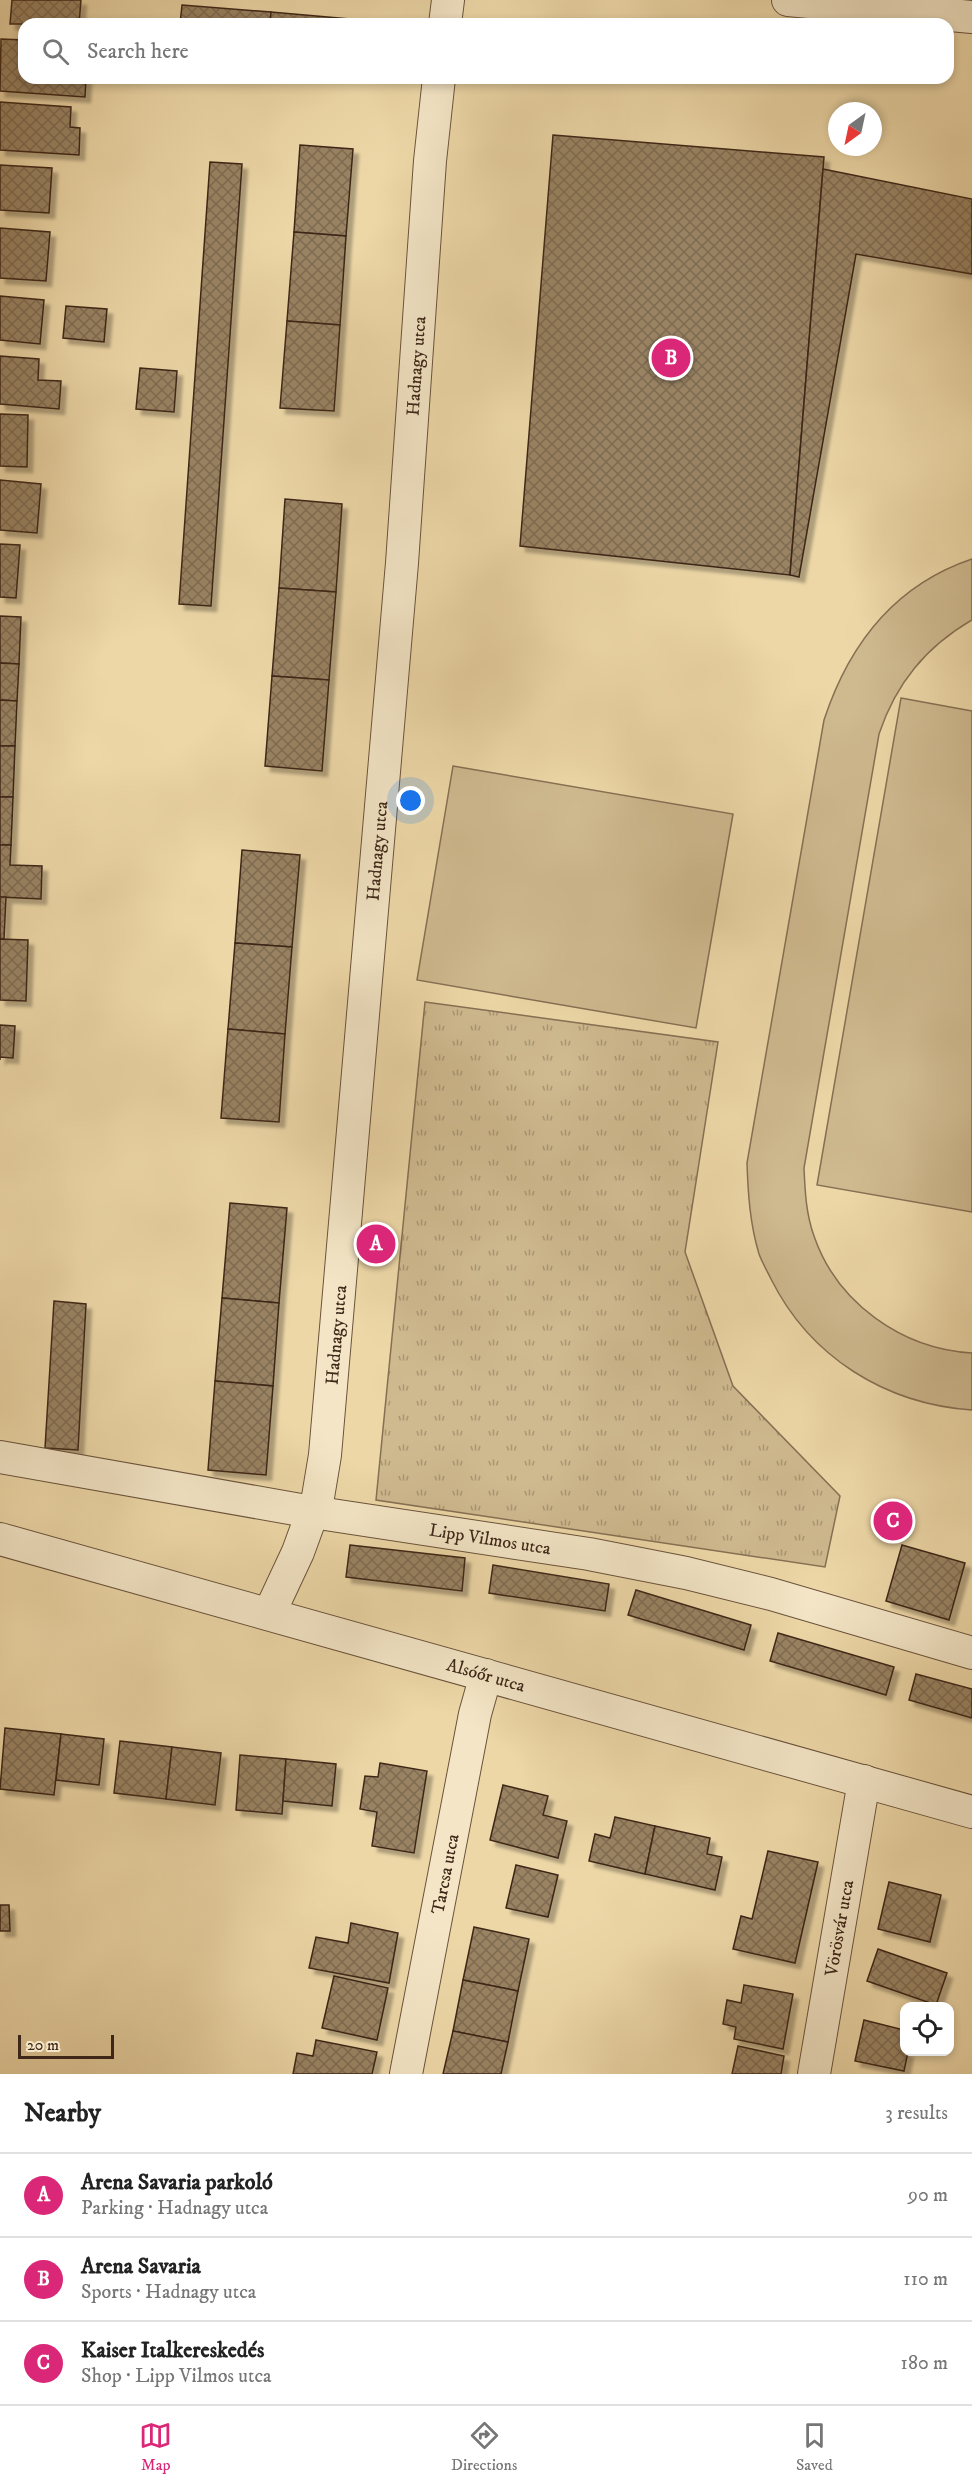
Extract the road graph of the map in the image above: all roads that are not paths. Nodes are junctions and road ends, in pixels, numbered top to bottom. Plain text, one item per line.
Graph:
1 (448, 0) edge
2 (788, 0) edge
3 (901, 6) edge
4 (972, 17) edge
5 (446, 18) edge
6 (439, 84) edge
7 (0, 1457) edge
8 (312, 1512) junction
9 (0, 1539) edge
10 (269, 1614) junction
11 (972, 1653) edge
12 (486, 1676) junction
13 (864, 1781) junction
14 (972, 1812) edge
15 (406, 2074) edge
16 (814, 2074) edge

1 - 5 street
2 - 3 street
3 - 4 street
6 - 8 street, Hadnagy utca
7 - 8 street, Lipp Vilmos utca
8 - 10 street, Hadnagy utca
8 - 11 street, Lipp Vilmos utca
9 - 10 street, Alsóőr utca
10 - 12 street, Alsóőr utca
12 - 13 street, Alsóőr utca
12 - 15 street, Tarcsa utca
13 - 14 street, Alsóőr utca
13 - 16 street, Vörösvár utca

